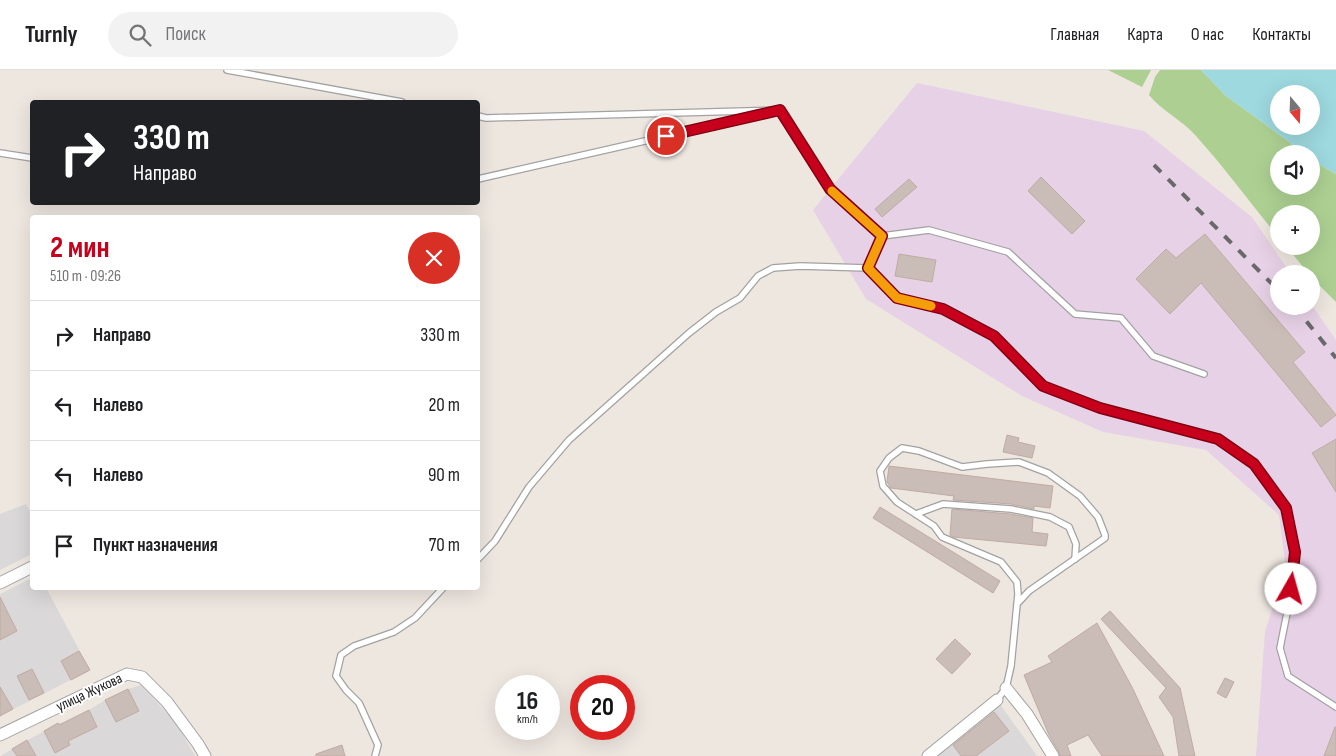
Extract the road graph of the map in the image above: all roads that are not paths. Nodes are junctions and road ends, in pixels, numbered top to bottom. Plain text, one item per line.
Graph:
1 (227, 70) edge
2 (391, 100) edge
3 (780, 110) junction
4 (480, 116) edge
5 (0, 153) edge
6 (30, 158) edge
7 (480, 179) edge
8 (882, 236) junction
9 (868, 268) junction
10 (1204, 374) dead end
11 (916, 514) junction
12 (480, 557) edge
13 (1075, 559) junction
14 (30, 568) edge
15 (0, 583) edge
16 (440, 590) edge
17 (1017, 604) junction
18 (1006, 688) junction
19 (997, 700) joint
20 (1336, 707) edge
21 (0, 735) edge
22 (205, 756) edge
23 (375, 756) edge
24 (928, 756) edge
25 (1053, 756) edge

1 - 2 lane
3 - 4 lane
3 - 7 lane
3 - 8 lane
5 - 6 lane
8 - 9 lane
8 - 10 lane
9 - 12 lane
9 - 20 lane
11 - 13 lane
11 - 13 lane
11 - 17 lane
13 - 17 lane
14 - 15 street
16 - 23 lane
17 - 18 lane
18 - 19 lane
18 - 25 street
19 - 24 street
21 - 22 street, улица Жукова

